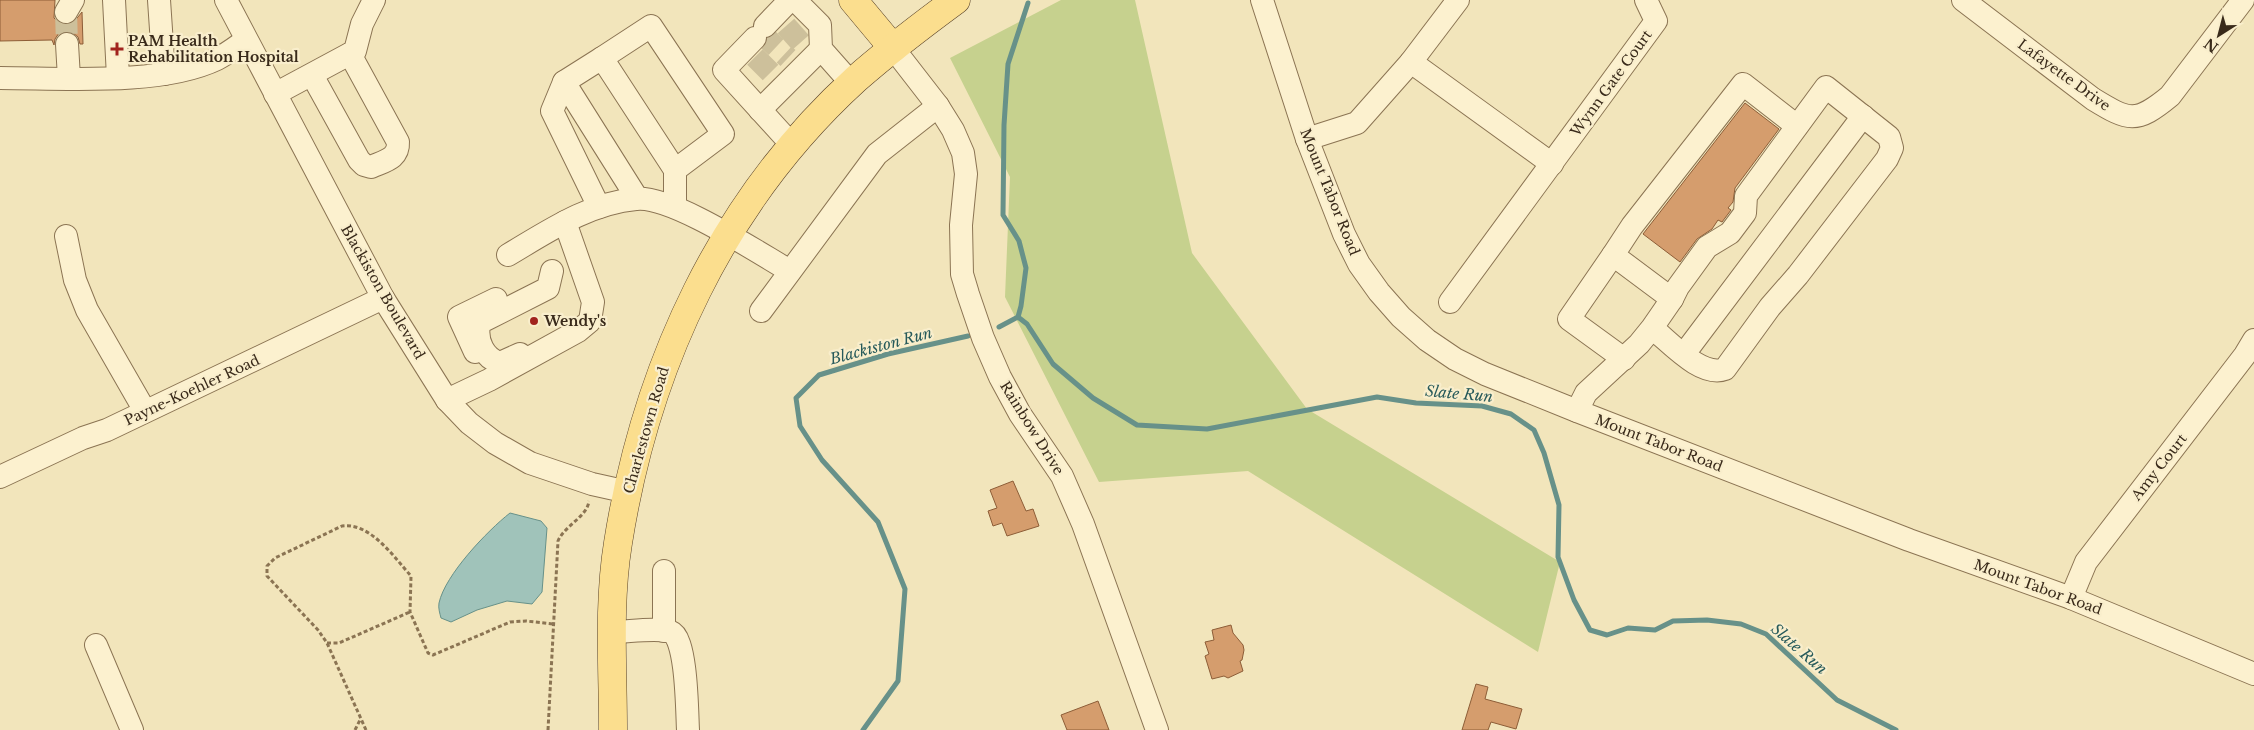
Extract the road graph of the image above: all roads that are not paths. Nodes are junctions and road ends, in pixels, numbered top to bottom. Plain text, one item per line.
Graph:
1 (114, 0) edge
2 (159, 0) edge
3 (226, 0) edge
4 (374, 0) edge
5 (795, 0) edge
6 (853, 0) edge
7 (956, 0) edge
8 (1262, 0) edge
9 (1458, 0) edge
10 (1646, 0) edge
11 (1962, 0) edge
12 (2243, 0) edge
13 (767, 30) edge
14 (246, 40) junction
15 (66, 44) tunnel mouth
16 (894, 48) junction
17 (350, 54) junction
18 (805, 55) junction
19 (602, 58) junction
20 (1411, 62) junction
21 (164, 74) junction
22 (312, 75) junction
23 (118, 77) junction
24 (0, 78) edge
25 (69, 78) junction
26 (564, 82) junction
27 (852, 84) junction
28 (275, 94) junction
29 (938, 106) junction
30 (760, 110) junction
31 (1863, 116) junction
32 (1797, 126) junction
33 (1307, 139) junction
34 (793, 146) junction
35 (1552, 164) junction
36 (675, 170) junction
37 (637, 198) junction
38 (599, 207) junction
39 (675, 207) junction
40 (565, 222) junction
41 (66, 236) dead end
42 (728, 236) junction
43 (508, 255) dead end
44 (1613, 255) junction
45 (580, 259) junction
46 (552, 271) junction
47 (790, 271) junction
48 (383, 298) junction
49 (1672, 299) junction
50 (1450, 302) dead end
51 (761, 311) dead end
52 (1652, 328) junction
53 (578, 331) junction
54 (2254, 340) edge
55 (1684, 354) junction
56 (1624, 359) junction
57 (489, 380) junction
58 (447, 400) junction
59 (145, 411) junction
60 (1577, 411) junction
61 (0, 477) edge
62 (628, 492) junction
63 (664, 571) dead end
64 (2071, 598) junction
65 (664, 631) junction
66 (612, 632) junction
67 (96, 645) dead end
68 (2254, 674) edge
69 (132, 730) edge
70 (613, 730) edge
71 (688, 730) edge
72 (1157, 730) edge

1 - 23 street
2 - 21 street
3 - 14 street, Blackiston Boulevard
4 - 17 street
5 - 18 street
6 - 16 main road
7 - 16 main road, Charlestown Road
8 - 33 street, Mount Tabor Road
9 - 20 street
10 - 35 street, Wynn Gate Court
11 - 12 street, Lafayette Drive
13 - 30 street
14 - 21 street
14 - 28 street, Blackiston Boulevard
15 - 25 street
16 - 27 main road, Charlestown Road
16 - 29 street, Rainbow Drive
17 - 22 street
17 - 22 street
18 - 27 street
18 - 30 street
19 - 26 street
19 - 36 street
19 - 36 street
20 - 33 street
20 - 35 street
21 - 23 street
22 - 28 street
23 - 25 street
24 - 25 street
26 - 37 street
26 - 38 street
27 - 34 main road, Charlestown Road
28 - 48 street, Blackiston Boulevard
29 - 47 street
29 - 72 street, Rainbow Drive
30 - 34 street
31 - 32 street
31 - 55 street
31 - 55 street
32 - 44 street
32 - 49 street
33 - 60 street, Mount Tabor Road
34 - 42 main road, Charlestown Road
35 - 50 street, Wynn Gate Court
36 - 39 street
37 - 38 street
37 - 39 street
38 - 40 street
39 - 42 street
40 - 43 street
40 - 45 street
41 - 59 street
42 - 47 street
42 - 62 main road, Charlestown Road
44 - 49 street
44 - 56 street
45 - 46 street
45 - 53 street
46 - 53 street
46 - 57 street
47 - 51 street
48 - 58 street, Blackiston Boulevard
48 - 59 street, Payne-Koehler Road
49 - 52 street
52 - 55 street
52 - 56 street
53 - 57 street
54 - 64 street, Amy Court
56 - 60 street
57 - 58 street
58 - 62 street, Blackiston Boulevard
59 - 61 street, Payne-Koehler Road
60 - 64 street, Mount Tabor Road
62 - 66 main road, Charlestown Road
63 - 65 street
64 - 68 street, Mount Tabor Road
65 - 66 street
65 - 71 street
66 - 70 main road, Charlestown Road
67 - 69 street

